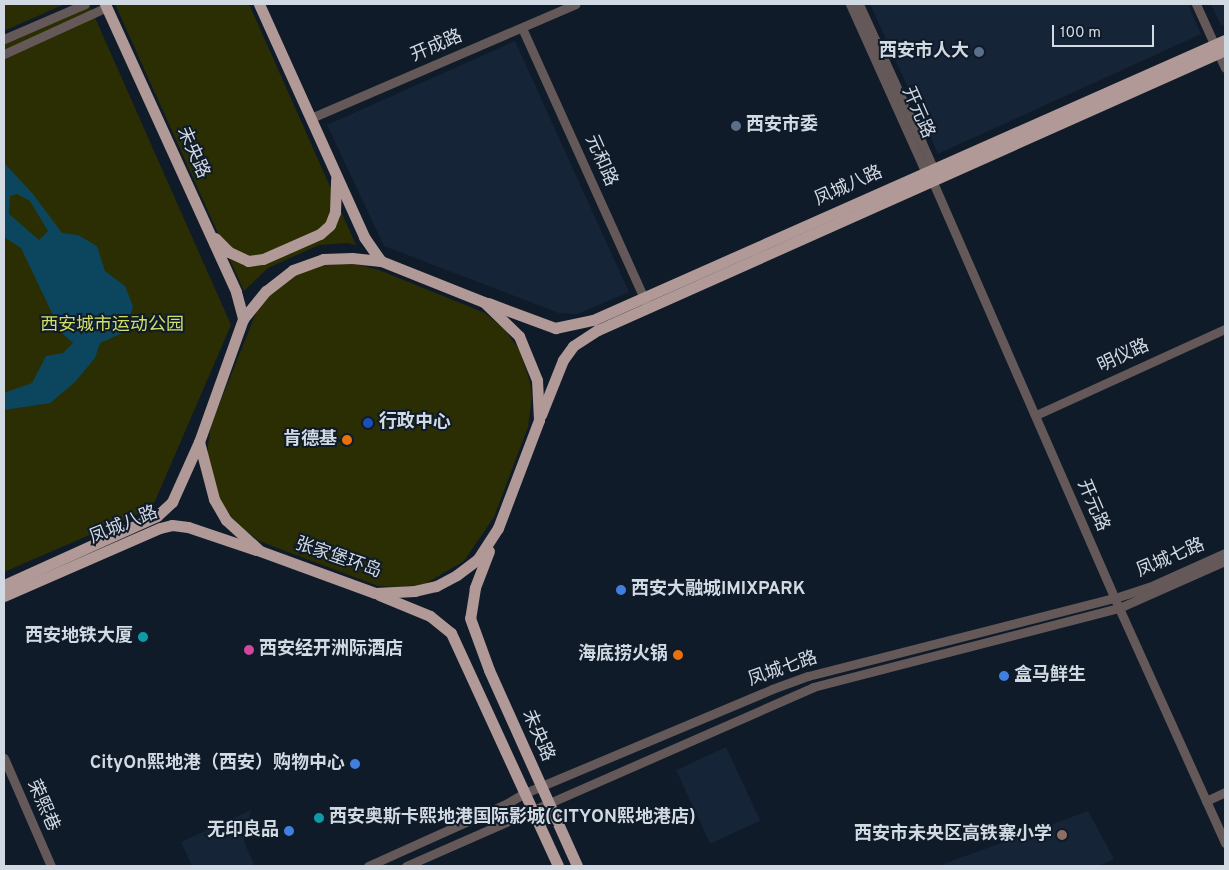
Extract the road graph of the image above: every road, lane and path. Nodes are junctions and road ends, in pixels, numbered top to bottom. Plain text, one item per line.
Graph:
1 (85, 4) edge
2 (259, 4) edge
3 (576, 4) edge
4 (850, 4) edge
5 (860, 4) edge
6 (1196, 4) edge
7 (105, 6) edge
8 (522, 28) junction
9 (4, 39) edge
10 (1221, 47) edge
11 (4, 54) edge
12 (1225, 68) edge
13 (311, 118) junction
14 (930, 173) junction
15 (336, 176) junction
16 (207, 229) junction
17 (381, 261) junction
18 (484, 302) junction
19 (646, 303) junction
20 (243, 319) junction
21 (1225, 329) edge
22 (1036, 416) junction
23 (539, 420) junction
24 (199, 442) junction
25 (498, 528) junction
26 (260, 551) junction
27 (1225, 553) edge
28 (1225, 561) edge
29 (4, 585) edge
30 (375, 593) junction
31 (4, 596) edge
32 (1115, 598) junction
33 (1119, 608) junction
34 (4, 758) edge
35 (540, 787) junction
36 (1225, 792) edge
37 (525, 793) junction
38 (1206, 801) junction
39 (549, 805) junction
40 (533, 812) junction
41 (1225, 843) edge
42 (51, 866) edge
43 (368, 866) edge
44 (406, 866) edge
45 (558, 866) edge
46 (577, 866) edge

1 - 9 street
2 - 13 main road
3 - 8 street, 开成路
4 - 14 street, 开元路
5 - 14 street, 开元路
6 - 10 street
7 - 11 street
7 - 16 main road, 未央路
8 - 13 street, 开成路
8 - 19 street, 元和路
10 - 12 street
10 - 14 main road, 凤城八路
13 - 15 main road
14 - 19 main road, 凤城八路
14 - 22 street, 开元路
15 - 16 main road
15 - 17 main road
16 - 20 main road, 未央路
17 - 18 main road, 张家堡环岛
17 - 20 main road, 张家堡环岛
18 - 19 main road, 凤城八路
18 - 23 main road, 张家堡环岛
19 - 23 main road, 凤城八路
20 - 24 main road, 张家堡环岛
21 - 22 street, 明仪路
22 - 32 street, 开元路
23 - 25 main road, 张家堡环岛
24 - 26 main road, 张家堡环岛
24 - 29 main road, 凤城八路
25 - 30 main road, 张家堡环岛
25 - 35 main road, 未央路
26 - 30 main road, 张家堡环岛
26 - 31 main road, 凤城八路
27 - 32 street, 凤城七路
28 - 33 street, 凤城七路
30 - 37 main road, 未央路
32 - 33 street, 开元路
32 - 35 street, 凤城七路
33 - 38 street, 开元路
33 - 39 street, 凤城七路
34 - 42 street, 荣熙巷
35 - 37 street, 凤城七路
35 - 39 main road, 未央路
36 - 38 street
37 - 40 main road, 未央路
37 - 43 street, 凤城七路
38 - 41 street, 开元路
39 - 40 street, 凤城七路
39 - 46 main road, 未央路
40 - 44 street, 凤城七路
40 - 45 main road, 未央路

